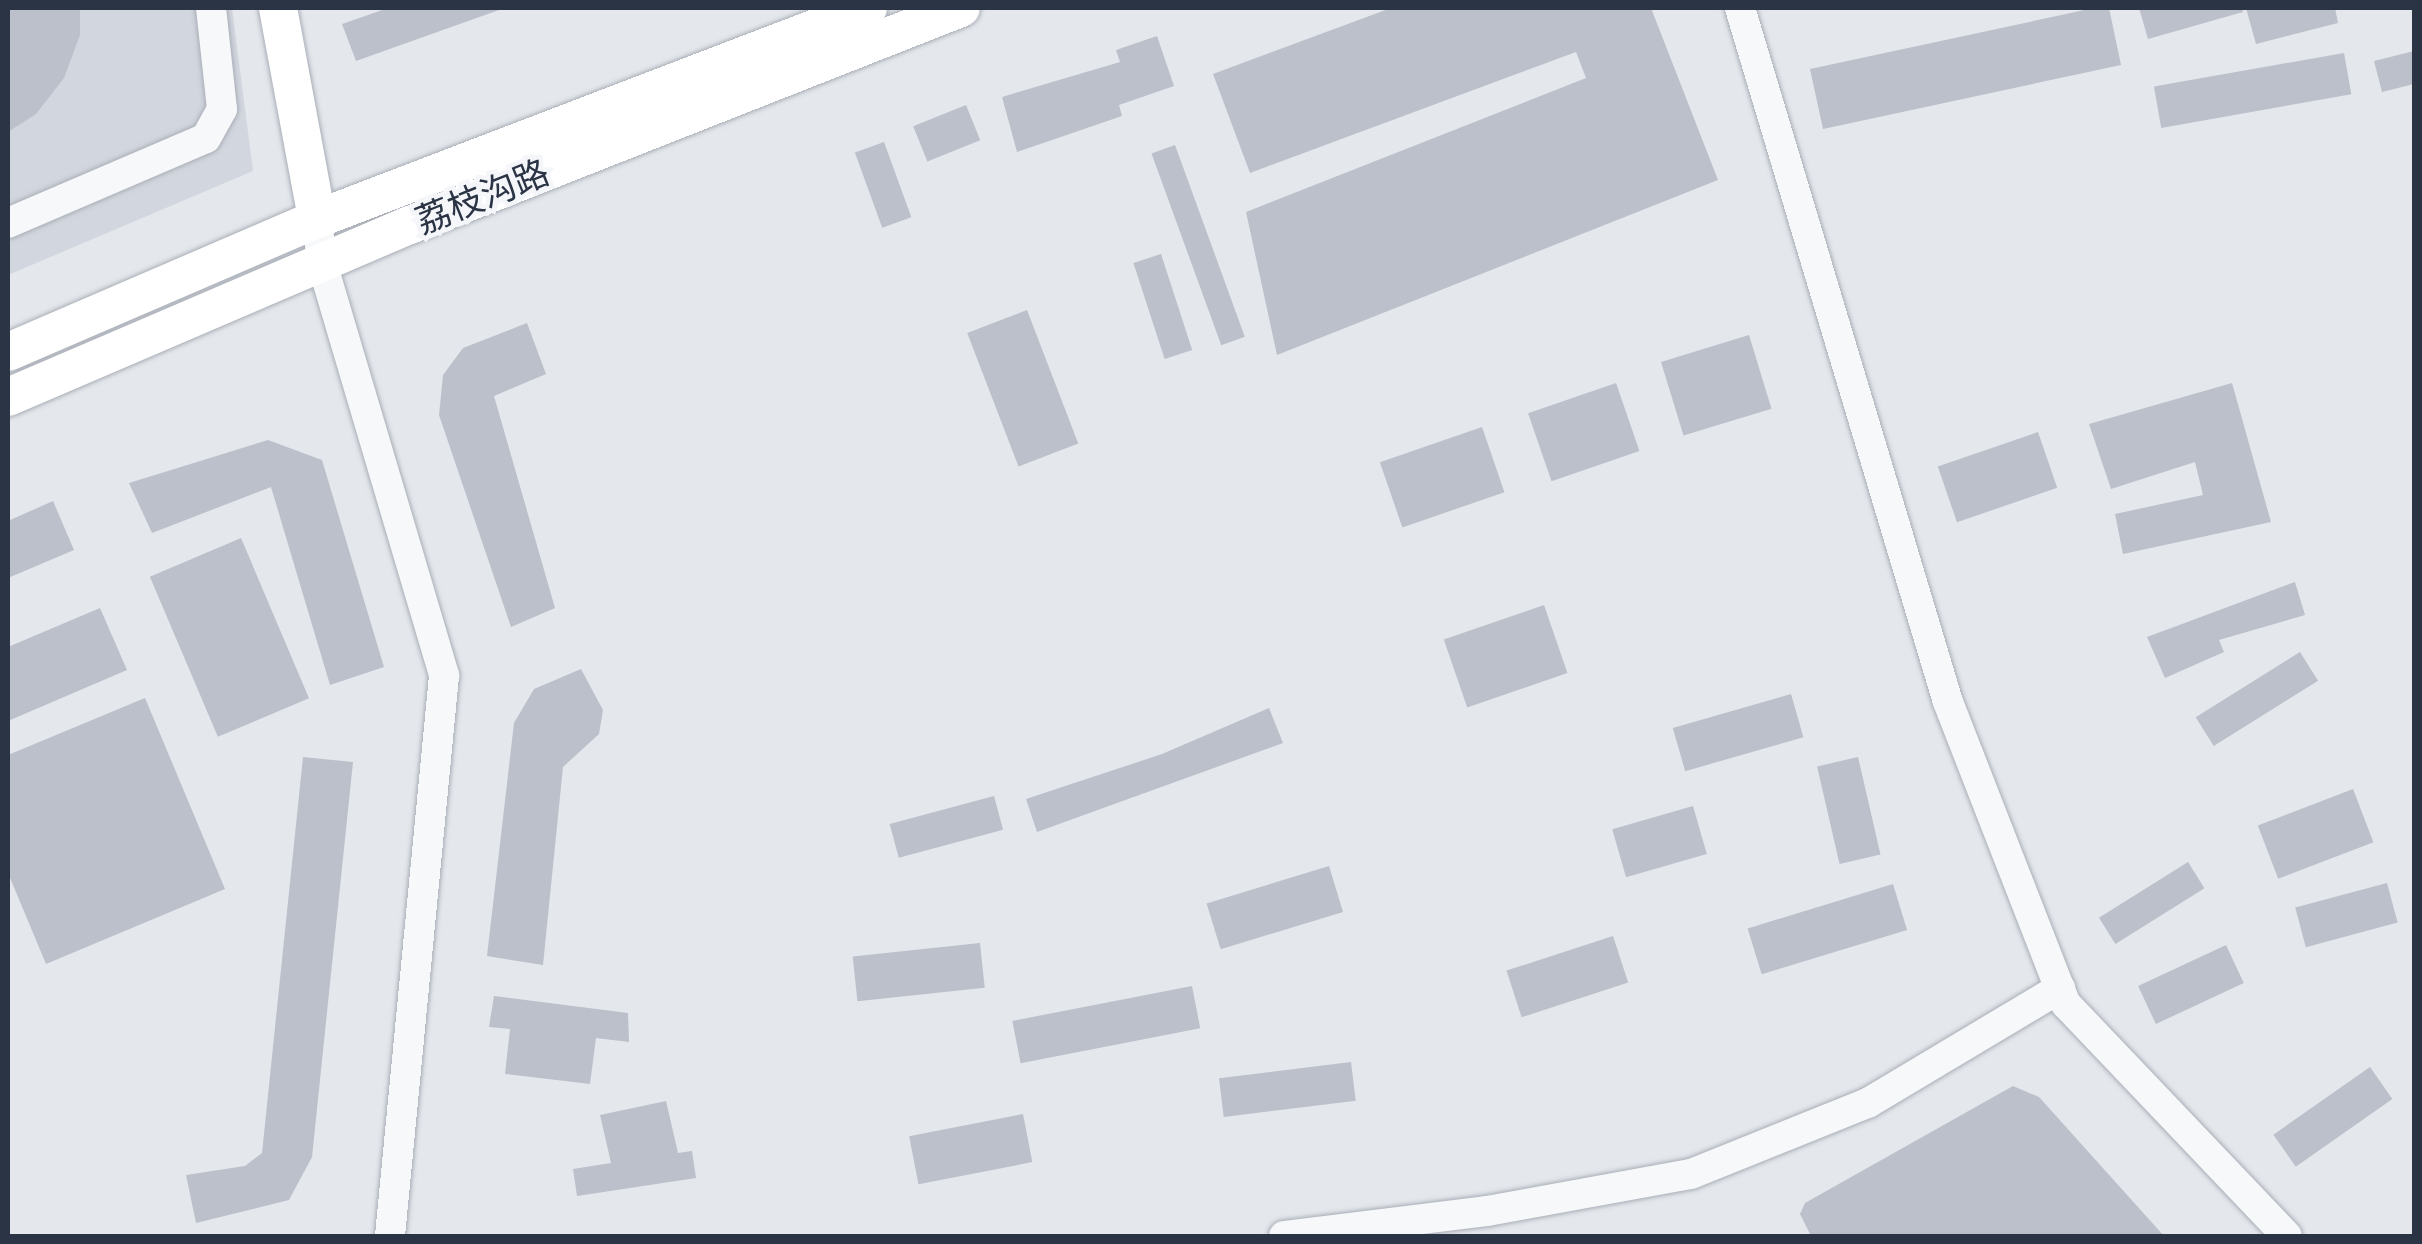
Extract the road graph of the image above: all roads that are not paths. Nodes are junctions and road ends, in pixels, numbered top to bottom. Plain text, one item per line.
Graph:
1 (211, 8) edge
2 (278, 8) edge
3 (868, 8) edge
4 (961, 8) edge
5 (1740, 8) edge
6 (317, 219) junction
7 (8, 223) edge
8 (322, 263) junction
9 (8, 352) edge
10 (8, 397) edge
11 (2060, 988) junction
12 (390, 1236) edge
13 (1284, 1236) edge
14 (2287, 1236) edge

1 - 7 street
2 - 6 main road
3 - 6 main road, 荔枝沟路
4 - 8 main road, 荔枝沟路
5 - 11 street
6 - 8 street
6 - 9 main road, 荔枝沟路
8 - 10 main road, 荔枝沟路
8 - 12 street
11 - 13 street
11 - 14 street

